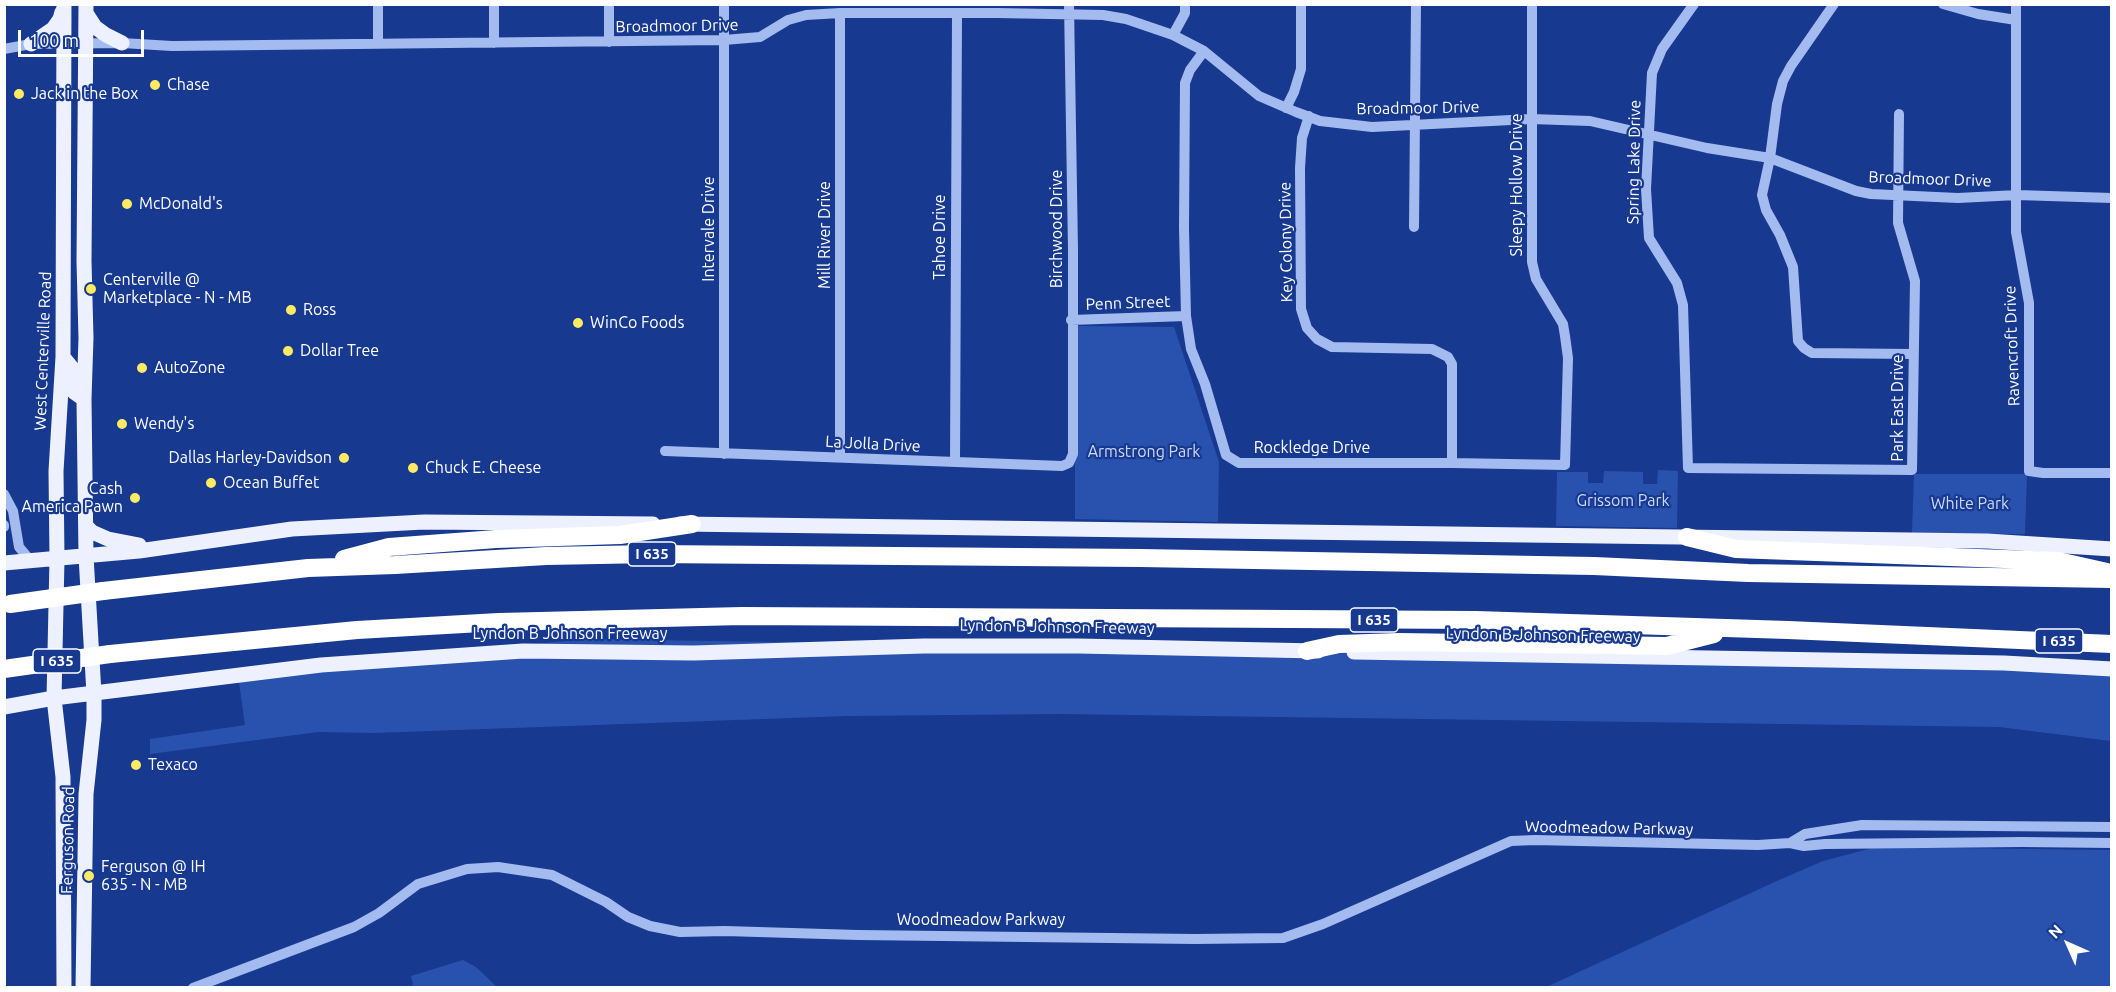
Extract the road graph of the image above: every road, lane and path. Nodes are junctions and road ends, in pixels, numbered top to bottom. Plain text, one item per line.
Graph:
1 (378, 4) edge
2 (494, 4) edge
3 (609, 4) edge
4 (724, 4) edge
5 (1185, 4) edge
6 (1301, 4) edge
7 (1416, 4) edge
8 (1532, 4) edge
9 (1694, 4) edge
10 (1834, 4) edge
11 (1943, 4) edge
12 (2016, 4) edge
13 (64, 5) edge
14 (86, 9) edge
15 (1069, 10) edge
16 (957, 13) junction
17 (840, 14) junction
18 (2016, 20) junction
19 (1173, 35) junction
20 (724, 40) junction
21 (609, 42) junction
22 (86, 43) junction
23 (122, 43) junction
24 (378, 43) junction
25 (494, 43) junction
26 (31, 44) junction
27 (64, 44) junction
28 (4, 49) edge
29 (1204, 51) junction
30 (1286, 108) junction
31 (1899, 114) dead end
32 (1309, 116) junction
33 (1531, 119) junction
34 (1416, 125) junction
35 (64, 134) junction
36 (1648, 134) junction
37 (1770, 158) junction
38 (85, 171) junction
39 (2017, 195) junction
40 (1898, 197) junction
41 (2112, 198) edge
42 (1414, 227) dead end
43 (1186, 316) junction
44 (1071, 320) junction
45 (1913, 354) junction
46 (63, 357) junction
47 (84, 399) junction
48 (665, 451) dead end
49 (724, 454) junction
50 (1073, 454) joint
51 (840, 456) junction
52 (955, 462) junction
53 (1452, 463) junction
54 (1565, 465) joint
55 (1688, 468) joint
56 (2112, 473) edge
57 (4, 495) edge
58 (692, 524) junction
59 (86, 526) junction
60 (1687, 537) junction
61 (157, 547) junction
62 (2112, 549) edge
63 (86, 556) junction
64 (30, 560) junction
65 (57, 560) junction
66 (4, 563) edge
67 (308, 568) junction
68 (2112, 574) edge
69 (2112, 579) edge
70 (7, 604) edge
71 (1736, 629) junction
72 (2112, 644) edge
73 (1308, 651) junction
74 (4, 669) edge
75 (2112, 669) edge
76 (94, 694) junction
77 (54, 698) junction
78 (4, 707) edge
79 (2112, 827) edge
80 (1790, 843) junction
81 (2112, 843) edge
82 (64, 987) edge
83 (83, 987) edge
84 (193, 987) edge

1 - 24 street
2 - 25 street
3 - 21 street
4 - 20 street, Intervale Drive
5 - 19 street
6 - 30 street
7 - 34 street
8 - 33 street, Sleepy Hollow Drive
9 - 36 street, Spring Lake Drive
10 - 37 street
11 - 18 street
12 - 18 street, Ravencroft Drive
13 - 26 main road
13 - 27 main road, West Centerville Road
14 - 22 main road
14 - 23 main road
15 - 16 street, Broadmoor Drive
15 - 19 street, Broadmoor Drive
15 - 44 street, Birchwood Drive
16 - 17 street, Broadmoor Drive
16 - 52 street, Tahoe Drive
17 - 20 street, Broadmoor Drive
17 - 51 street, Mill River Drive
18 - 39 street, Ravencroft Drive
19 - 29 street, Broadmoor Drive
20 - 21 street, Broadmoor Drive
20 - 49 street, Intervale Drive
21 - 25 street, Broadmoor Drive
22 - 23 street, Broadmoor Drive
22 - 27 street, Broadmoor Drive
22 - 38 main road
23 - 24 street, Broadmoor Drive
24 - 25 street, Broadmoor Drive
26 - 27 street, Broadmoor Drive
26 - 28 street, Broadmoor Drive
27 - 35 main road, West Centerville Road
29 - 30 street, Broadmoor Drive
29 - 43 street, Rockledge Drive
30 - 32 street, Broadmoor Drive
31 - 40 street, Park East Drive
32 - 34 street, Broadmoor Drive
32 - 53 street, Key Colony Drive
33 - 34 street, Broadmoor Drive
33 - 36 street, Broadmoor Drive
33 - 54 street, Sleepy Hollow Drive
34 - 42 street
35 - 38 main road
35 - 46 main road, West Centerville Road
36 - 37 street, Broadmoor Drive
36 - 55 street, Spring Lake Drive
37 - 40 street, Broadmoor Drive
37 - 45 street
38 - 47 main road
39 - 40 street, Broadmoor Drive
39 - 41 street, Broadmoor Drive
39 - 56 street, Ravencroft Drive
40 - 45 street, Park East Drive
43 - 44 street, Penn Street
43 - 53 street, Rockledge Drive
44 - 50 street, Birchwood Drive
45 - 55 street, Park East Drive
46 - 47 main road
46 - 65 main road, West Centerville Road
47 - 59 main road
48 - 49 street, La Jolla Drive
49 - 51 street, La Jolla Drive
50 - 52 street, La Jolla Drive
51 - 52 street, La Jolla Drive
53 - 54 street, Rockledge Drive
57 - 64 street
58 - 60 main road
58 - 61 main road
58 - 67 highway
59 - 61 main road
59 - 63 main road
60 - 62 main road
60 - 68 highway
61 - 63 main road
63 - 65 main road
63 - 76 main road
64 - 65 main road
64 - 66 main road
65 - 77 main road, West Centerville Road
67 - 69 highway, I 635
67 - 70 highway, I 635, bridge
71 - 72 highway, Lyndon B Johnson Freeway / I 635
71 - 73 highway
71 - 74 highway, Lyndon B Johnson Freeway / I 635, bridge
73 - 75 main road, Lyndon B Johnson Freeway
73 - 76 main road, Lyndon B Johnson Freeway
76 - 77 main road, Lyndon B Johnson Freeway
76 - 83 main road, Ferguson Road
77 - 78 main road, Lyndon B Johnson Freeway
77 - 82 main road, Ferguson Road
79 - 80 street, Woodmeadow Parkway
80 - 81 street, Woodmeadow Parkway
80 - 84 street, Woodmeadow Parkway

